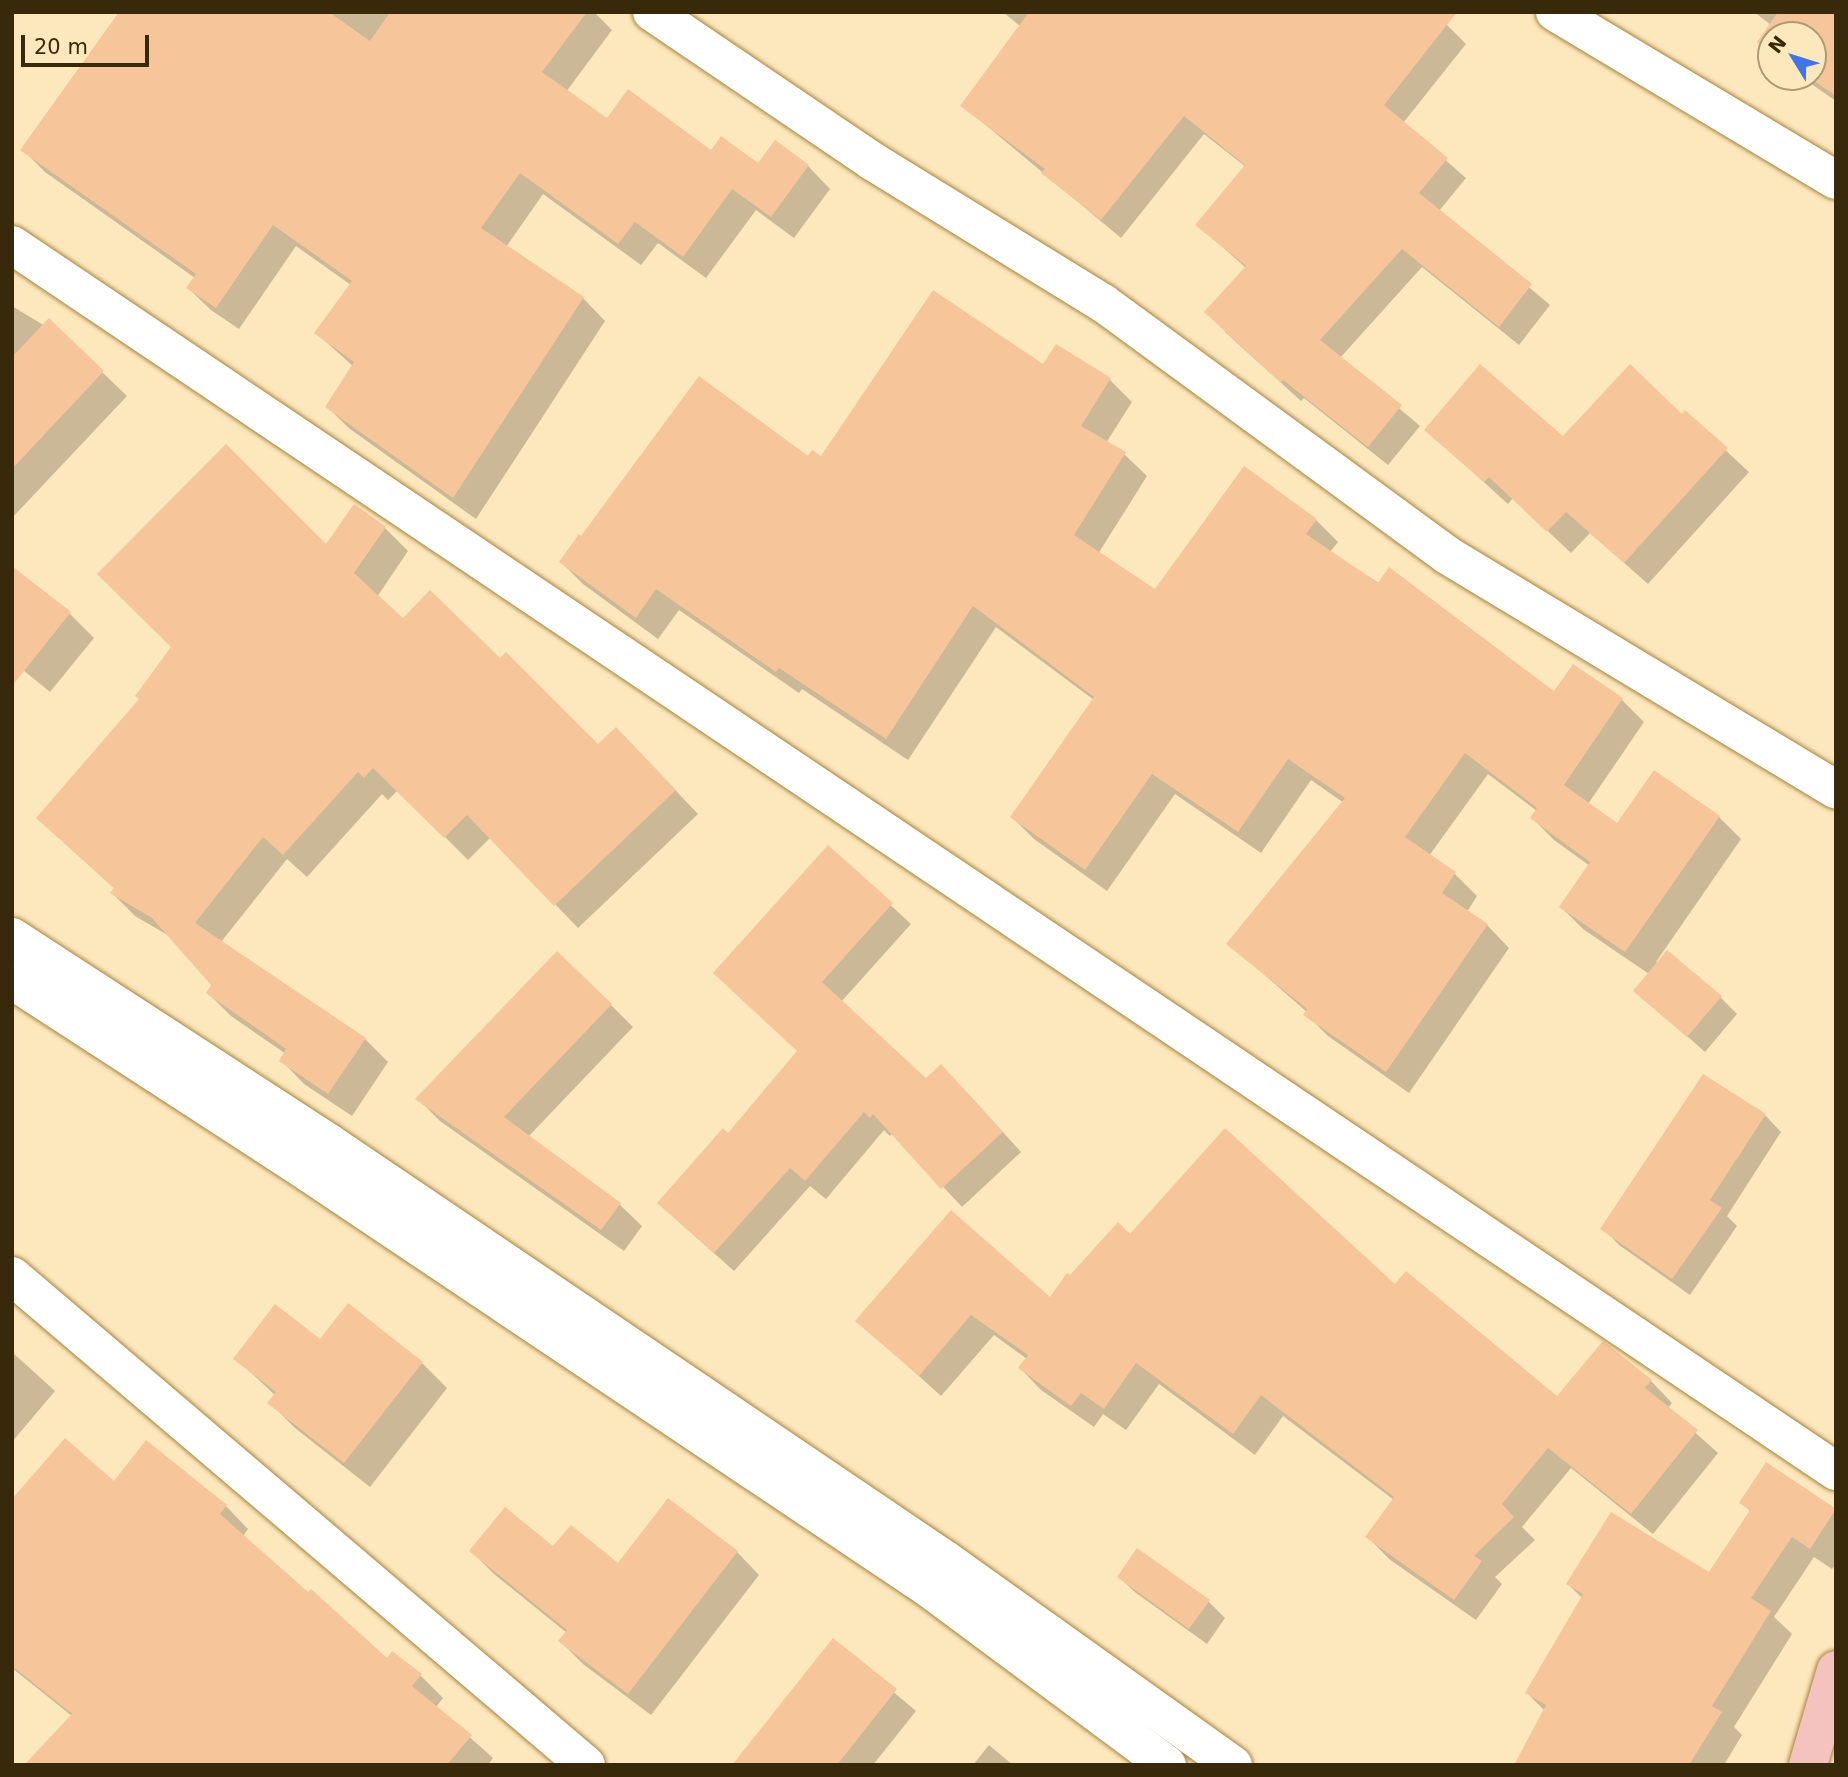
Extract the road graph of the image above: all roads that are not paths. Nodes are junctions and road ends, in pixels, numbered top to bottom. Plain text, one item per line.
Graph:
1 (652, 12) edge
2 (1556, 12) edge
3 (1836, 180) edge
4 (12, 245) edge
5 (1836, 790) edge
6 (12, 937) edge
7 (12, 980) edge
8 (12, 1276) edge
9 (1836, 1471) edge
10 (1836, 1670) edge
11 (586, 1765) edge
12 (1167, 1765) edge
13 (1233, 1765) edge
14 (1808, 1765) edge

1 - 5 street
2 - 3 street
4 - 9 street
6 - 13 street
7 - 12 street
8 - 11 street
10 - 14 main road

